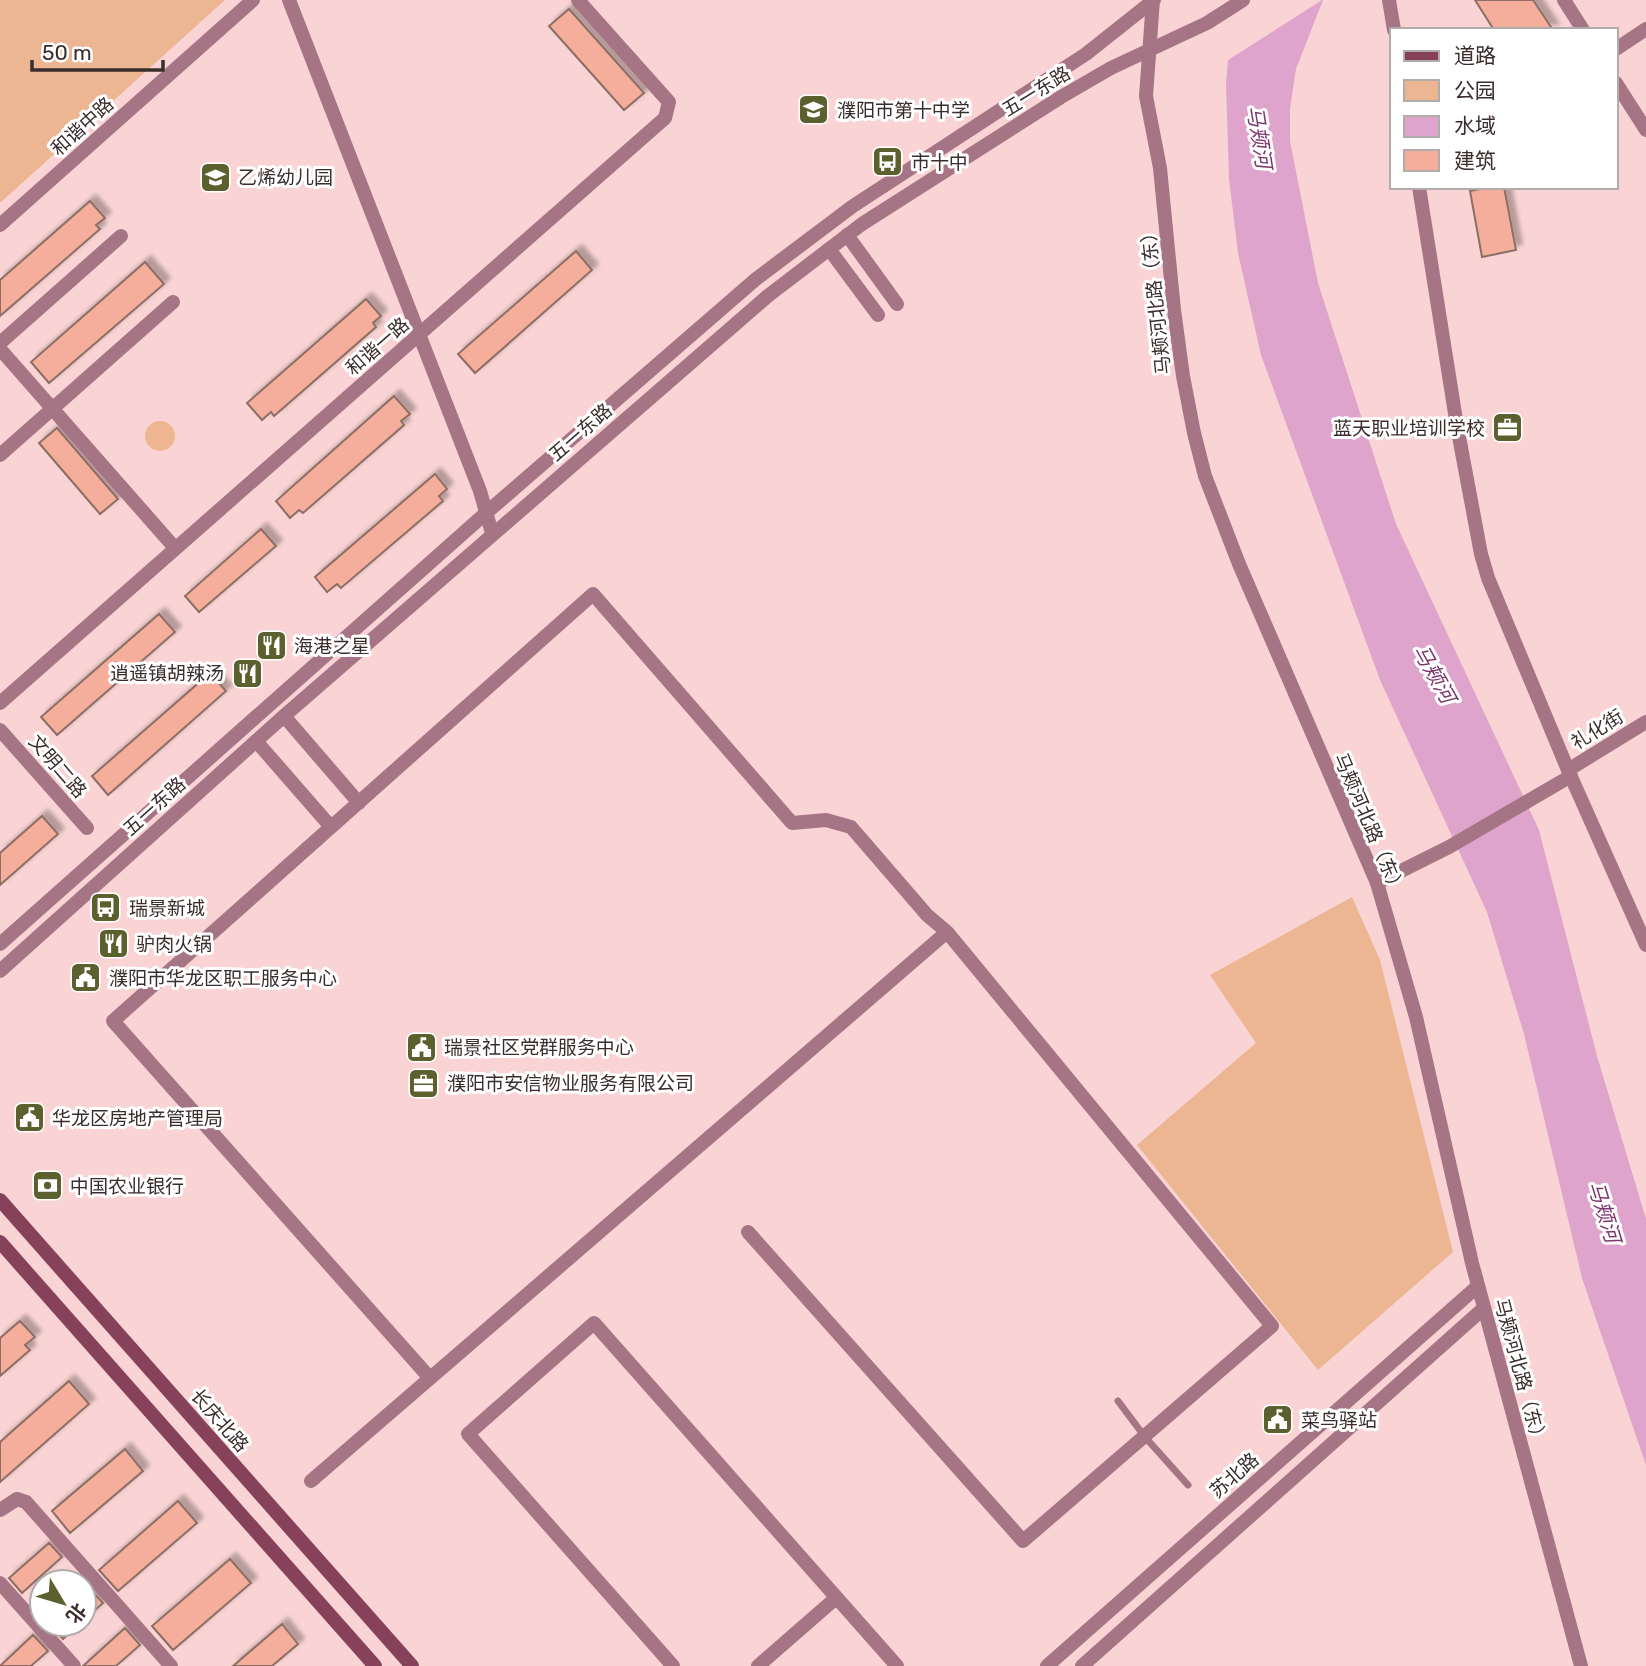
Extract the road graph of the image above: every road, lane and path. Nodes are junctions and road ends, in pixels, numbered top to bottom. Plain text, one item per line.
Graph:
1 (253, 0) edge
2 (289, 0) edge
3 (578, 0) edge
4 (1153, 0) edge
5 (1243, 0) edge
6 (1389, 0) edge
7 (1564, 0) edge
8 (1394, 28) edge
9 (1582, 28) edge
10 (1646, 29) edge
11 (1618, 48) edge
12 (1149, 51) junction
13 (1618, 86) edge
14 (1646, 130) edge
15 (1419, 189) edge
16 (0, 225) edge
17 (847, 235) junction
18 (121, 236) dead end
19 (829, 249) junction
20 (173, 302) dead end
21 (897, 304) dead end
22 (878, 315) dead end
23 (418, 335) junction
24 (0, 343) edge
25 (0, 349) edge
26 (52, 409) junction
27 (0, 455) edge
28 (486, 513) junction
29 (492, 533) junction
30 (176, 548) junction
31 (0, 704) edge
32 (284, 716) junction
33 (1646, 722) edge
34 (0, 730) edge
35 (256, 741) junction
36 (1570, 773) junction
37 (359, 803) junction
38 (331, 827) junction
39 (87, 828) dead end
40 (1377, 883) junction
41 (947, 932) junction
42 (0, 944) edge
43 (1646, 945) edge
44 (0, 971) edge
45 (0, 1200) edge
46 (748, 1232) dead end
47 (0, 1242) edge
48 (1478, 1286) junction
49 (1484, 1308) junction
50 (429, 1377) junction
51 (1118, 1401) dead end
52 (1145, 1437) junction
53 (311, 1481) dead end
54 (1188, 1485) dead end
55 (0, 1510) edge
56 (0, 1583) edge
57 (836, 1598) junction
58 (74, 1666) edge
59 (171, 1666) edge
60 (375, 1666) edge
61 (412, 1666) edge
62 (673, 1666) edge
63 (758, 1666) edge
64 (897, 1666) edge
65 (1047, 1666) edge
66 (1082, 1666) edge
67 (1581, 1666) edge

1 - 16 street, 和谐中路
2 - 23 street
3 - 23 street, 和谐一路
4 - 12 street, 马颊河北路（东）
4 - 28 street, 五一东路
5 - 12 street, 五一东路
6 - 8 street
7 - 9 street
10 - 11 street
12 - 17 street, 五一东路
12 - 40 street, 马颊河北路（东）
13 - 14 street
15 - 36 street
17 - 19 street, 五一东路
17 - 21 street
18 - 24 street
19 - 22 street
19 - 29 street, 五一东路
20 - 26 street
23 - 28 street
23 - 30 street, 和谐一路
25 - 26 street
26 - 27 street
26 - 30 street
28 - 29 street
28 - 42 street, 五一东路
29 - 32 street, 五一东路
30 - 31 street, 和谐一路
32 - 35 street, 五一东路
32 - 37 street
33 - 36 street, 礼化街
34 - 39 street, 文明二路
35 - 38 street
35 - 44 street, 五一东路
36 - 40 street, 礼化街
36 - 43 street
37 - 38 street
37 - 41 street
38 - 50 street
40 - 48 street, 马颊河北路（东）
41 - 50 street
41 - 52 street
45 - 61 main road, 长庆北路
46 - 52 street
47 - 60 main road
48 - 49 street, 马颊河北路（东）
48 - 65 street, 苏北路
49 - 66 street
49 - 67 street, 马颊河北路（东）
50 - 53 street
51 - 52 lane
52 - 54 lane
55 - 59 street
56 - 58 street
57 - 62 street
57 - 63 street
57 - 64 street

